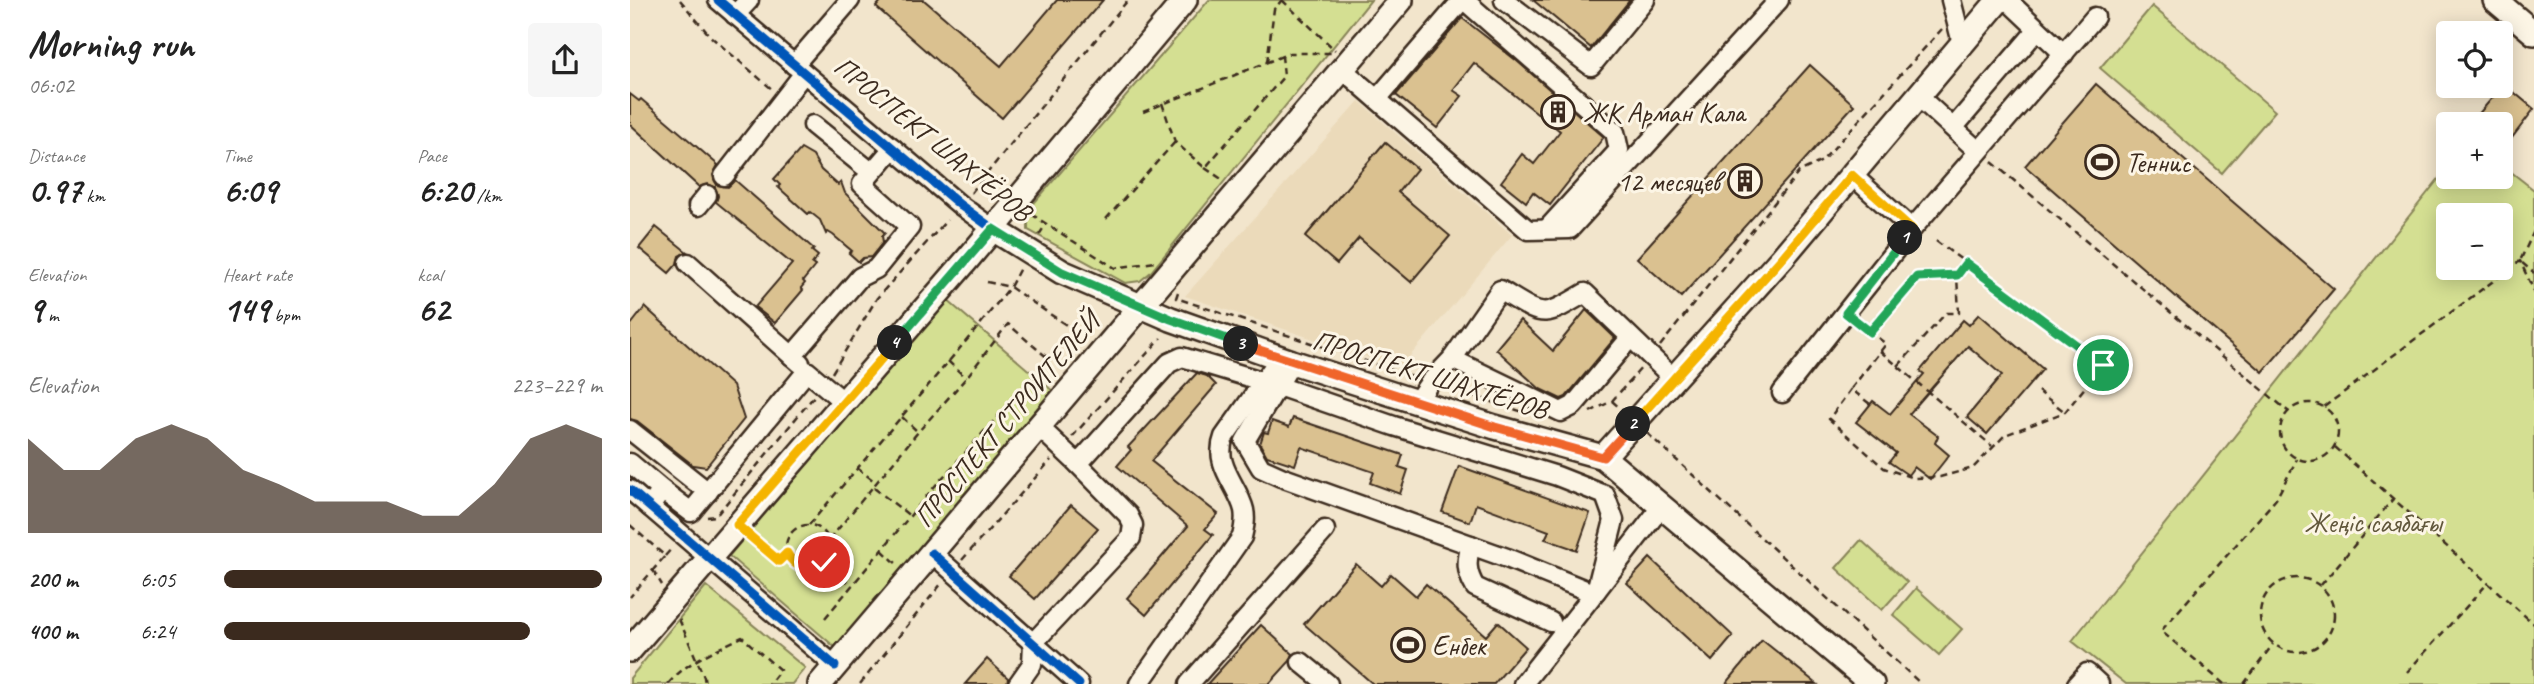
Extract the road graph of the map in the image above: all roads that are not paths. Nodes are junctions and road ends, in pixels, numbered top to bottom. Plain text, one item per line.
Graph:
1 (718, 0) edge
2 (750, 0) edge
3 (850, 0) edge
4 (1185, 0) edge
5 (1401, 0) edge
6 (1463, 0) edge
7 (1504, 0) edge
8 (1645, 0) edge
9 (1779, 0) edge
10 (1999, 0) edge
11 (2007, 0) edge
12 (2495, 0) edge
13 (1953, 8) edge
14 (735, 15) junction
15 (2095, 17) dead end
16 (2037, 30) junction
17 (2534, 33) edge
18 (1962, 43) junction
19 (2064, 54) junction
20 (799, 69) junction
21 (1342, 69) junction
22 (1918, 96) junction
23 (1377, 99) junction
24 (813, 125) dead end
25 (1954, 127) junction
26 (893, 148) junction
27 (1978, 151) junction
28 (871, 173) junction
29 (1852, 175) junction
30 (724, 176) dead end
31 (993, 229) junction
32 (1547, 229) junction
33 (1912, 229) junction
34 (688, 263) dead end
35 (1141, 306) junction
36 (1630, 338) junction
37 (792, 356) junction
38 (1452, 359) junction
39 (1286, 360) junction
40 (807, 370) junction
41 (1673, 378) junction
42 (1271, 384) junction
43 (1782, 393) dead end
44 (1411, 399) junction
45 (844, 402) junction
46 (1038, 426) junction
47 (1394, 426) junction
48 (630, 430) edge
49 (1603, 457) junction
50 (630, 463) edge
51 (1078, 464) junction
52 (630, 490) edge
53 (662, 490) junction
54 (708, 492) junction
55 (1662, 506) junction
56 (650, 507) junction
57 (1325, 530) dead end
58 (1471, 545) junction
59 (932, 553) junction
60 (709, 557) junction
61 (1596, 591) junction
62 (1551, 622) dead end
63 (1033, 643) junction
64 (630, 650) edge
65 (1301, 662) dead end
66 (835, 666) junction
67 (820, 684) edge
68 (1017, 684) edge
69 (1079, 684) edge
70 (1139, 684) edge
71 (1189, 684) edge
72 (1328, 684) edge
73 (1523, 684) edge
74 (1872, 684) edge
75 (2077, 684) edge
76 (2099, 684) edge

1 - 14 street, ПРОСПЕКТ ШАХТЁРОВ
2 - 14 street
3 - 20 street
4 - 31 main road
5 - 21 main road, ПРОСПЕКТ СТРОИТЕЛЕЙ
6 - 23 street
6 - 32 street
7 - 8 street
9 - 32 street
10 - 18 main road
11 - 16 street
12 - 17 main road
13 - 18 street
14 - 20 street, ПРОСПЕКТ ШАХТЁРОВ
15 - 19 street
16 - 19 street
16 - 25 street
18 - 22 main road
19 - 27 street
20 - 26 street, ПРОСПЕКТ ШАХТЁРОВ
20 - 30 street
21 - 23 street
21 - 35 main road, ПРОСПЕКТ СТРОИТЕЛЕЙ
22 - 25 street
22 - 29 main road
23 - 32 street
24 - 28 street
25 - 27 street
26 - 28 street
26 - 31 street, ПРОСПЕКТ ШАХТЁРОВ
27 - 33 street
28 - 37 street
29 - 33 street
29 - 41 main road
31 - 35 main road, ПРОСПЕКТ ШАХТЁРОВ
31 - 45 main road
33 - 43 street
34 - 37 street
35 - 39 main road, ПРОСПЕКТ ШАХТЁРОВ
35 - 46 main road, ПРОСПЕКТ СТРОИТЕЛЕЙ
36 - 38 street
36 - 38 street
36 - 41 street
37 - 40 street
38 - 44 street
39 - 42 street
39 - 44 main road, ПРОСПЕКТ ШАХТЁРОВ
40 - 45 street
40 - 54 street
41 - 49 main road
42 - 47 street
42 - 51 street
42 - 58 street
42 - 70 street
44 - 47 street
44 - 49 main road, ПРОСПЕКТ ШАХТЁРОВ
45 - 60 main road
46 - 51 street
46 - 59 main road, ПРОСПЕКТ СТРОИТЕЛЕЙ
47 - 61 street
48 - 54 street
49 - 55 main road, ПРОСПЕКТ ШАХТЁРОВ
50 - 53 street
51 - 63 street
52 - 56 street
53 - 54 street
53 - 56 street
55 - 61 street
55 - 74 main road, ПРОСПЕКТ ШАХТЁРОВ
56 - 60 street
57 - 71 street
58 - 61 street
58 - 62 street
59 - 63 street
59 - 66 main road, ПРОСПЕКТ СТРОИТЕЛЕЙ
60 - 64 main road
60 - 66 street
61 - 73 street
63 - 68 street
63 - 69 street
65 - 72 street
66 - 67 main road, ПРОСПЕКТ СТРОИТЕЛЕЙ
75 - 76 street

